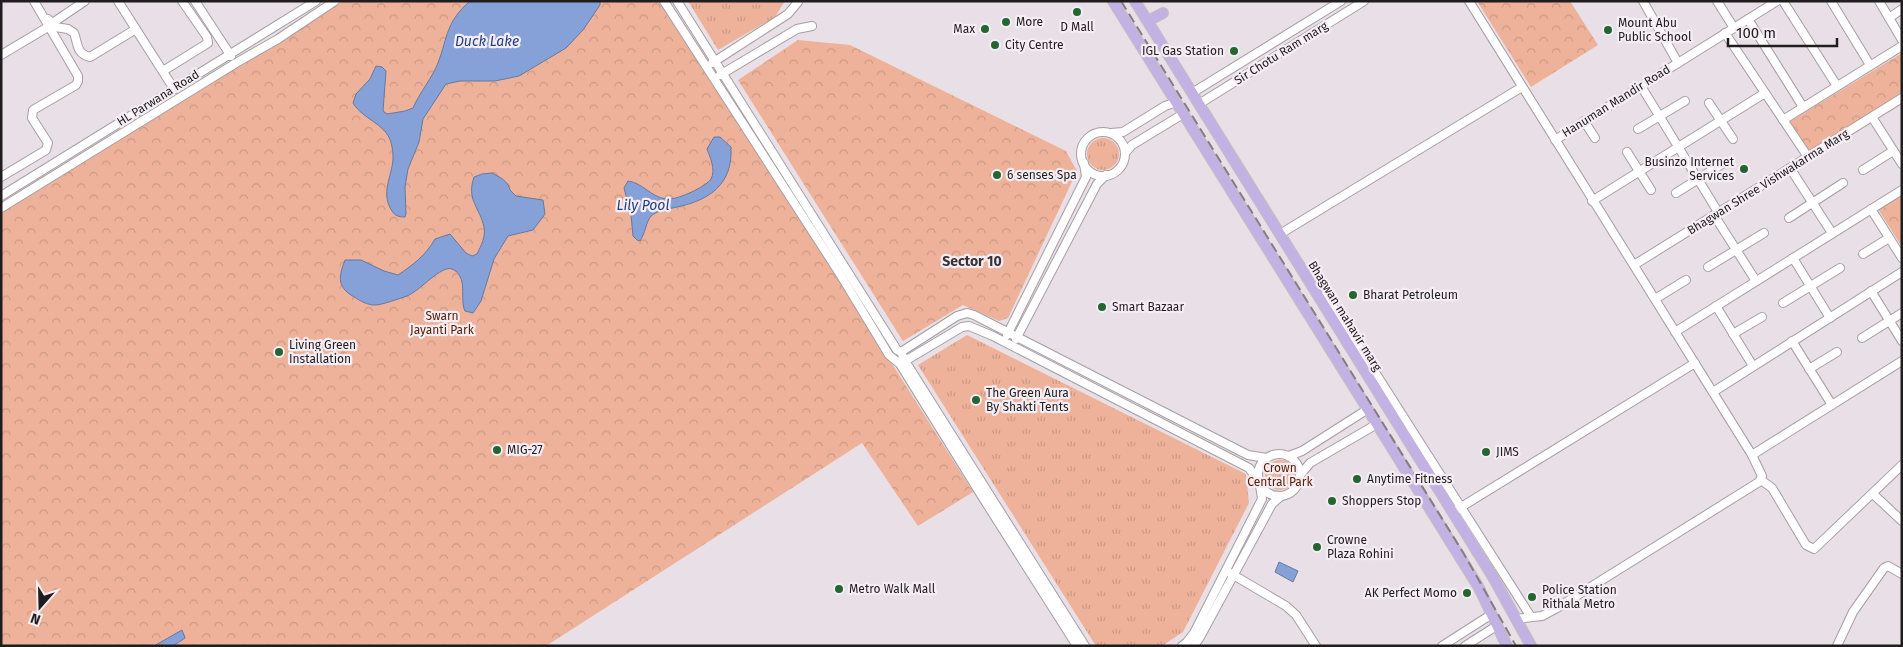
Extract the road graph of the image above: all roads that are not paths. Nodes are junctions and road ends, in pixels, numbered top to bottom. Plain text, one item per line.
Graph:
1 (34, 1) edge
2 (38, 1) edge
3 (85, 1) edge
4 (118, 1) edge
5 (182, 1) edge
6 (195, 1) edge
7 (316, 1) edge
8 (335, 1) edge
9 (664, 1) edge
10 (677, 1) edge
11 (1113, 1) edge
12 (1135, 1) edge
13 (1341, 1) edge
14 (1364, 1) edge
15 (1469, 1) edge
16 (1717, 1) edge
17 (1777, 1) edge
18 (1783, 1) edge
19 (1831, 1) edge
20 (1879, 1) edge
21 (798, 2) edge
22 (1647, 3) edge
23 (1902, 9) edge
24 (1162, 14) dead end
25 (1888, 18) junction
26 (1748, 19) junction
27 (1148, 22) junction
28 (50, 25) junction
29 (812, 26) dead end
30 (1734, 28) junction
31 (136, 29) junction
32 (1726, 33) junction
33 (1902, 40) edge
34 (1902, 46) edge
35 (229, 54) junction
36 (1, 55) edge
37 (236, 62) junction
38 (715, 62) junction
39 (1678, 63) junction
40 (1870, 65) junction
41 (706, 68) junction
42 (163, 71) junction
43 (722, 73) junction
44 (713, 78) junction
45 (1641, 86) junction
46 (1836, 86) junction
47 (1522, 87) junction
48 (174, 89) junction
49 (1192, 93) junction
50 (1765, 93) junction
51 (1902, 98) edge
52 (1686, 101) dead end
53 (1177, 102) junction
54 (1709, 103) dead end
55 (1199, 104) junction
56 (1803, 107) junction
57 (1183, 114) junction
58 (1660, 116) junction
59 (1872, 117) junction
60 (1783, 120) junction
61 (1721, 121) junction
62 (1584, 122) junction
63 (1638, 129) dead end
64 (1110, 133) junction
65 (1595, 138) dead end
66 (1555, 140) junction
67 (1733, 140) dead end
68 (1678, 147) junction
69 (1893, 151) junction
70 (1627, 152) dead end
71 (1125, 153) junction
72 (1808, 157) junction
73 (1084, 163) junction
74 (1722, 164) dead end
75 (1902, 164) edge
76 (1790, 168) junction
77 (1863, 170) dead end
78 (1640, 171) junction
79 (1106, 175) junction
80 (1, 177) edge
81 (1698, 179) junction
82 (1843, 183) dead end
83 (1651, 190) dead end
84 (1902, 190) edge
85 (1676, 192) dead end
86 (1, 196) edge
87 (1592, 201) junction
88 (1813, 203) junction
89 (1, 208) edge
90 (1871, 209) junction
91 (1716, 214) junction
92 (1789, 218) dead end
93 (1764, 232) dead end
94 (1280, 234) junction
95 (1832, 234) junction
96 (1889, 238) junction
97 (1736, 250) junction
98 (1862, 254) dead end
99 (1794, 258) junction
100 (1902, 258) edge
101 (1634, 265) junction
102 (1708, 267) dead end
103 (1840, 268) dead end
104 (1902, 272) edge
105 (1686, 280) dead end
106 (1756, 281) junction
107 (1810, 286) junction
108 (1871, 291) junction
109 (1320, 299) junction
110 (1655, 299) junction
111 (1783, 303) dead end
112 (1716, 306) junction
113 (1902, 314) edge
114 (1762, 317) dead end
115 (1332, 318) junction
116 (1830, 318) junction
117 (1889, 321) junction
118 (1318, 329) junction
119 (1008, 331) junction
120 (1676, 332) junction
121 (1734, 334) junction
122 (1018, 336) junction
123 (1862, 338) dead end
124 (1003, 341) junction
125 (1792, 341) junction
126 (1902, 341) edge
127 (1012, 346) junction
128 (901, 352) junction
129 (1837, 352) dead end
130 (894, 359) junction
131 (905, 361) junction
132 (1902, 361) edge
133 (1695, 363) junction
134 (1753, 366) junction
135 (1810, 369) junction
136 (1712, 392) junction
137 (1832, 405) junction
138 (1368, 409) junction
139 (1377, 424) junction
140 (1752, 455) junction
141 (1289, 456) junction
142 (1267, 458) junction
143 (1902, 465) edge
144 (1301, 474) junction
145 (1761, 480) junction
146 (1259, 482) junction
147 (1873, 494) junction
148 (1280, 497) junction
149 (1457, 510) junction
150 (1902, 521) edge
151 (1230, 573) junction
152 (1902, 574) edge
153 (1492, 614) junction
154 (1531, 617) junction
155 (1516, 619) junction
156 (1498, 625) junction
157 (1077, 646) edge
158 (1085, 646) edge
159 (1182, 646) edge
160 (1194, 646) edge
161 (1316, 646) edge
162 (1442, 646) edge
163 (1465, 646) edge
164 (1508, 646) edge
165 (1531, 646) edge
166 (1836, 646) edge

1 - 28 street
2 - 28 street
3 - 28 street
4 - 31 street
5 - 42 street
6 - 35 street
7 - 35 street, HL Parwana Road
8 - 37 street
9 - 41 street
10 - 38 street
11 - 53 main road
12 - 27 main road, Bhagwan mahavir marg
13 - 49 street, Sir Chotu Ram marg
14 - 55 street, Sir Chotu Ram marg
15 - 47 street
16 - 30 street
17 - 26 street, Hanuman Mandir Road
18 - 46 street
19 - 40 street
20 - 25 street
21 - 38 street
22 - 39 street
23 - 25 street
24 - 27 main road
25 - 33 street
26 - 30 street, Hanuman Mandir Road
26 - 56 street
27 - 49 main road, Bhagwan mahavir marg
28 - 31 street
28 - 36 street
28 - 80 street
29 - 43 street
30 - 32 street, Hanuman Mandir Road
31 - 42 street
32 - 39 street, Hanuman Mandir Road
32 - 50 street
34 - 40 street
35 - 37 street
35 - 48 street, HL Parwana Road
37 - 89 street
38 - 41 street
38 - 43 street
39 - 45 street, Hanuman Mandir Road
40 - 46 street
41 - 44 street
42 - 48 street
43 - 44 street
43 - 128 street
44 - 130 street
45 - 58 street
45 - 62 street, Hanuman Mandir Road
46 - 56 street
47 - 66 street
47 - 94 street
48 - 86 street, HL Parwana Road
49 - 55 main road, Bhagwan mahavir marg
50 - 60 street
50 - 61 street
51 - 59 street, Bhagwan Shree Vishwakarma Marg
52 - 58 street
53 - 57 main road
53 - 64 street
54 - 61 street
55 - 94 main road, Bhagwan mahavir marg
56 - 60 street
57 - 71 street
57 - 118 main road
58 - 63 street
58 - 68 street
59 - 69 street
59 - 72 street, Bhagwan Shree Vishwakarma Marg
60 - 72 street
61 - 67 street
61 - 68 street
62 - 65 street
62 - 66 street, Hanuman Mandir Road
64 - 71 street
64 - 73 street
66 - 87 street
68 - 78 street
68 - 81 street
69 - 75 street
69 - 77 street
70 - 78 street
71 - 79 street
72 - 76 street, Bhagwan Shree Vishwakarma Marg
73 - 79 street
73 - 119 street
74 - 81 street
76 - 88 street
76 - 91 street, Bhagwan Shree Vishwakarma Marg
78 - 83 street
78 - 87 street
79 - 122 street
81 - 85 street
81 - 91 street
82 - 88 street
84 - 90 street
87 - 101 street
88 - 92 street
88 - 95 street
90 - 95 street
90 - 96 street
91 - 97 street
91 - 101 street, Bhagwan Shree Vishwakarma Marg
93 - 97 street
94 - 109 main road, Bhagwan mahavir marg
95 - 99 street
96 - 98 street
96 - 100 street
97 - 102 street
97 - 106 street
99 - 106 street
99 - 107 street
101 - 110 street
103 - 107 street
104 - 108 street
105 - 110 street
106 - 112 street
107 - 111 street
107 - 116 street
108 - 116 street
108 - 117 street
109 - 115 main road, Bhagwan mahavir marg
109 - 149 street
110 - 120 street
112 - 120 street
112 - 121 street
113 - 117 street
114 - 121 street
115 - 118 main road
115 - 149 main road, Bhagwan mahavir marg
116 - 125 street
117 - 123 street
117 - 126 street
118 - 138 main road
119 - 122 street
119 - 124 street
119 - 128 street
120 - 133 street
121 - 134 street
122 - 127 street
122 - 142 street
124 - 127 street
124 - 131 street
125 - 134 street
125 - 135 street
127 - 146 street
128 - 131 street
129 - 135 street
130 - 131 street
130 - 157 street
131 - 158 street
132 - 137 street
133 - 136 street
133 - 149 street
134 - 136 street
135 - 137 street
136 - 140 street
137 - 140 street
138 - 139 main road
138 - 141 street
139 - 144 street
139 - 153 main road
140 - 145 street
141 - 142 street
141 - 144 street
142 - 146 street
143 - 147 street
144 - 148 street
145 - 147 street
145 - 154 street
146 - 148 street
146 - 151 street
147 - 150 street
148 - 151 street
149 - 154 street
149 - 155 main road, Bhagwan mahavir marg
151 - 159 street
151 - 160 street
151 - 161 street
152 - 166 street
153 - 156 main road
153 - 162 street
154 - 155 street
155 - 165 main road, Bhagwan mahavir marg
156 - 163 street
156 - 164 main road

